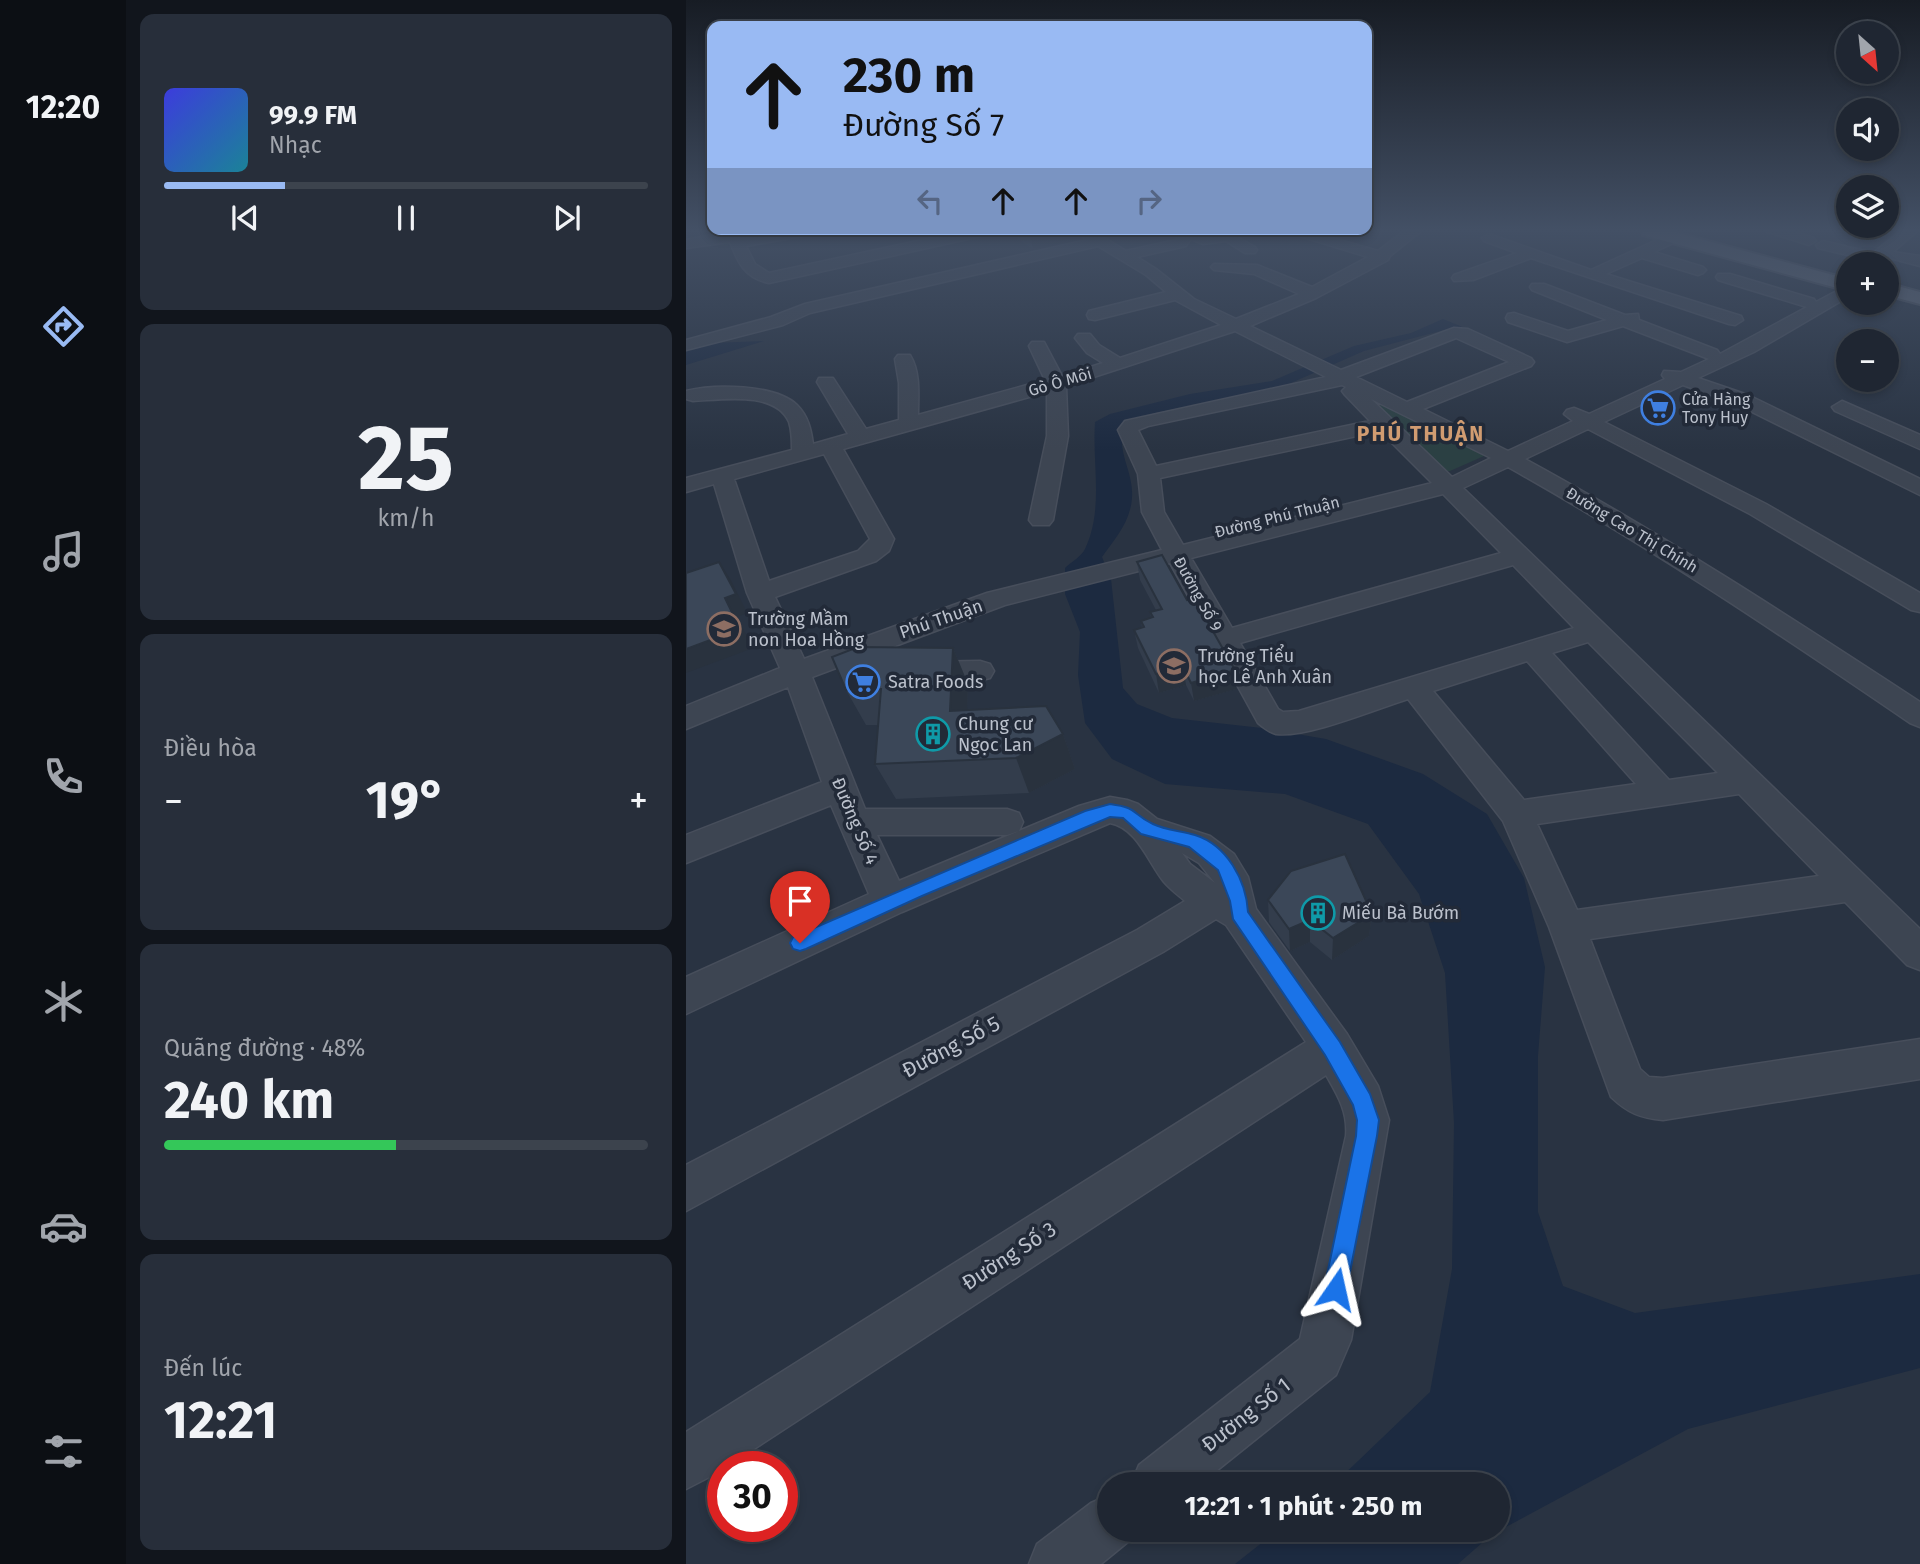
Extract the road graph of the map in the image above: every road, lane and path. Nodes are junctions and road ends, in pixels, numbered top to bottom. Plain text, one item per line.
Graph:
1 (828, 304) edge
2 (1137, 304) edge
3 (1192, 304) edge
4 (1286, 304) edge
5 (1584, 304) edge
6 (1664, 304) edge
7 (1684, 304) edge
8 (1804, 304) edge
9 (1816, 304) edge
10 (1707, 312) junction
11 (1095, 315) dead end
12 (1514, 318) dead end
13 (1627, 320) junction
14 (1735, 320) dead end
15 (1237, 325) junction
16 (1662, 333) junction
17 (1212, 334) junction
18 (1084, 338) dead end
19 (686, 345) edge
20 (1038, 346) dead end
21 (1545, 354) dead end
22 (1711, 354) junction
23 (904, 359) dead end
24 (1525, 362) junction
25 (1273, 363) dead end
26 (1119, 365) junction
27 (1674, 376) junction
28 (1338, 377) junction
29 (826, 382) dead end
30 (1056, 384) junction
31 (693, 395) dead end
32 (1842, 407) dead end
33 (1394, 417) junction
34 (1580, 417) junction
35 (909, 424) junction
36 (1851, 429) dead end
37 (860, 437) junction
38 (1821, 440) junction
39 (1920, 443) edge
40 (830, 445) junction
41 (803, 453) junction
42 (1502, 456) junction
43 (1149, 474) junction
44 (722, 475) junction
45 (1444, 481) junction
46 (686, 485) edge
47 (1920, 488) edge
48 (1041, 520) dead end
49 (1173, 549) junction
50 (1520, 555) junction
51 (1046, 581) junction
52 (760, 593) junction
53 (1920, 604) edge
54 (1596, 630) junction
55 (1223, 639) junction
56 (857, 649) junction
57 (1534, 650) junction
58 (795, 670) junction
59 (980, 671) dead end
60 (1414, 687) junction
61 (686, 706) edge
62 (1920, 716) edge
63 (686, 718) edge
64 (1746, 781) junction
65 (840, 788) junction
66 (1662, 793) junction
67 (1516, 814) junction
68 (855, 822) junction
69 (1007, 822) dead end
70 (686, 849) edge
71 (1851, 886) junction
72 (890, 901) junction
73 (1227, 908) junction
74 (1567, 927) junction
75 (1912, 935) edge
76 (686, 996) edge
77 (1332, 1048) junction
78 (1920, 1059) edge
79 (686, 1189) edge
80 (686, 1463) edge
81 (1173, 1472) edge
82 (1097, 1532) edge
83 (1056, 1564) edge

1 - 19 street
2 - 11 street
3 - 15 street
4 - 15 street, Gò Ô Môi
5 - 13 street
6 - 13 street
7 - 10 street
8 - 22 street, Đường Phú Thuận
9 - 27 street, Đường Phú Thuận
10 - 14 street
10 - 16 street
12 - 13 street
13 - 16 street
15 - 17 street, Gò Ô Môi
15 - 28 street
16 - 22 street
17 - 25 street
17 - 26 street, Gò Ô Môi
18 - 26 street
20 - 30 street
21 - 24 street
22 - 27 street, Đường Phú Thuận
23 - 35 street
24 - 28 street, Đường Số 9
24 - 33 street
26 - 30 street, Gò Ô Môi
27 - 34 street, Đường Phú Thuận
27 - 38 street
28 - 33 street
28 - 43 street, Đường Số 9
29 - 37 street
30 - 35 street, Gò Ô Môi
30 - 48 street
31 - 41 street
32 - 39 street
33 - 42 street, Đường Cao Thị Chính
33 - 43 street
33 - 45 street
34 - 42 street, Đường Phú Thuận
34 - 53 street
35 - 37 street, Gò Ô Môi
36 - 38 street
37 - 40 street, Gò Ô Môi
38 - 47 street
40 - 41 street, Gò Ô Môi
40 - 52 street
41 - 44 street, Gò Ô Môi
42 - 45 street, Đường Phú Thuận
42 - 62 street, Đường Cao Thị Chính
43 - 49 street, Đường Số 9
44 - 46 street, Gò Ô Môi
44 - 52 street, Đường Số 4
45 - 49 street, Đường Phú Thuận
45 - 50 street
49 - 51 street, Đường Phú Thuận
49 - 55 street, Đường Số 9
50 - 54 street
50 - 55 street
51 - 56 street, Phú Thuận
51 - 58 street, Đường Phú Thuận
52 - 58 street, Đường Số 4
54 - 57 street, Đường Số 9
54 - 64 street
55 - 60 street, Đường Số 9
56 - 58 street, Phú Thuận
56 - 59 street
57 - 60 street, Đường Số 9
57 - 66 street
58 - 61 street, Đường Phú Thuận
58 - 63 street, Đường Phú Thuận
58 - 65 street, Đường Số 4
60 - 67 street
64 - 66 street
64 - 71 street
65 - 68 street, Đường Số 4
65 - 70 street
66 - 67 street
67 - 74 street
68 - 69 street
68 - 72 street, Đường Số 4
71 - 74 street
71 - 75 street
72 - 73 street
72 - 76 street
73 - 77 street
73 - 79 street, Đường Số 5
74 - 78 street
77 - 80 street, Đường Số 3
77 - 81 street, Đường Số 1
82 - 83 street

